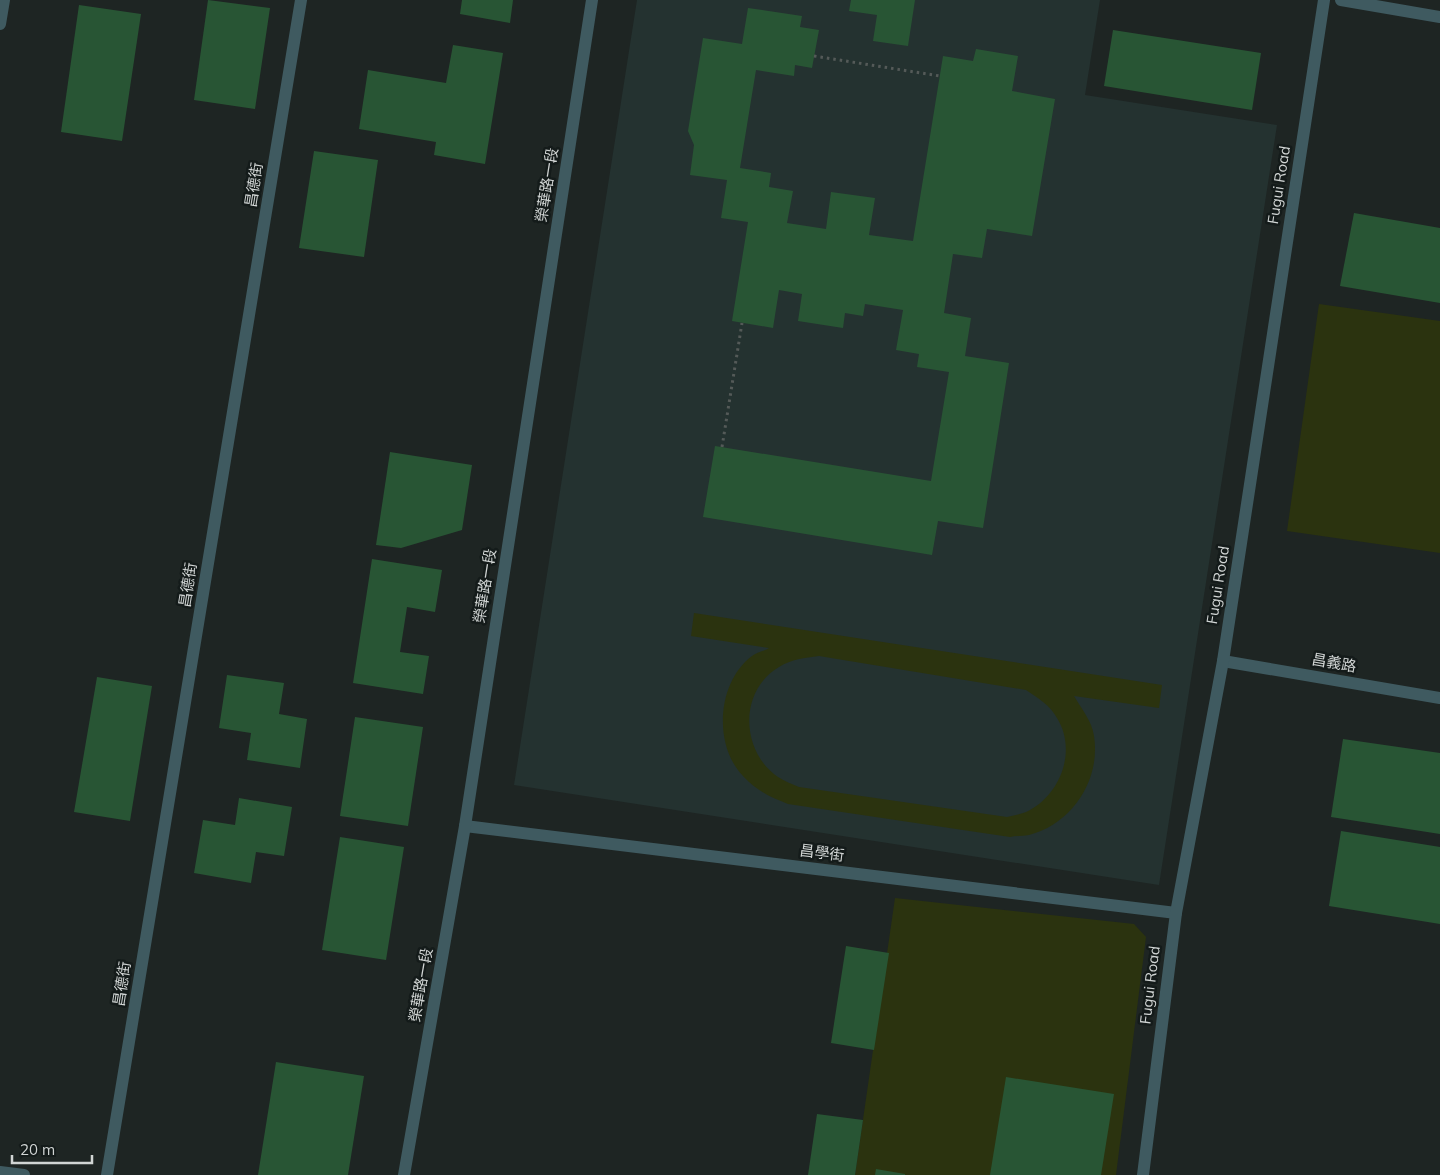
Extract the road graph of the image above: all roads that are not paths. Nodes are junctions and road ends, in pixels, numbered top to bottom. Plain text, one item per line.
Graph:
1 (4, 0) edge
2 (301, 0) edge
3 (592, 0) edge
4 (1324, 0) edge
5 (1341, 0) edge
6 (1440, 17) edge
7 (0, 24) edge
8 (1223, 661) junction
9 (1440, 698) edge
10 (465, 826) junction
11 (1176, 913) junction
12 (0, 1172) edge
13 (24, 1175) edge
14 (107, 1175) edge
15 (404, 1175) edge
16 (1143, 1175) edge

1 - 7 street
2 - 14 street, 昌德街
3 - 10 street, 榮華路一段
4 - 8 street, Fugui Road
5 - 6 street
8 - 9 street, 昌義路
8 - 11 street, Fugui Road
10 - 11 street, 昌學街
10 - 15 street, 榮華路一段
11 - 16 street, Fugui Road
12 - 13 street

